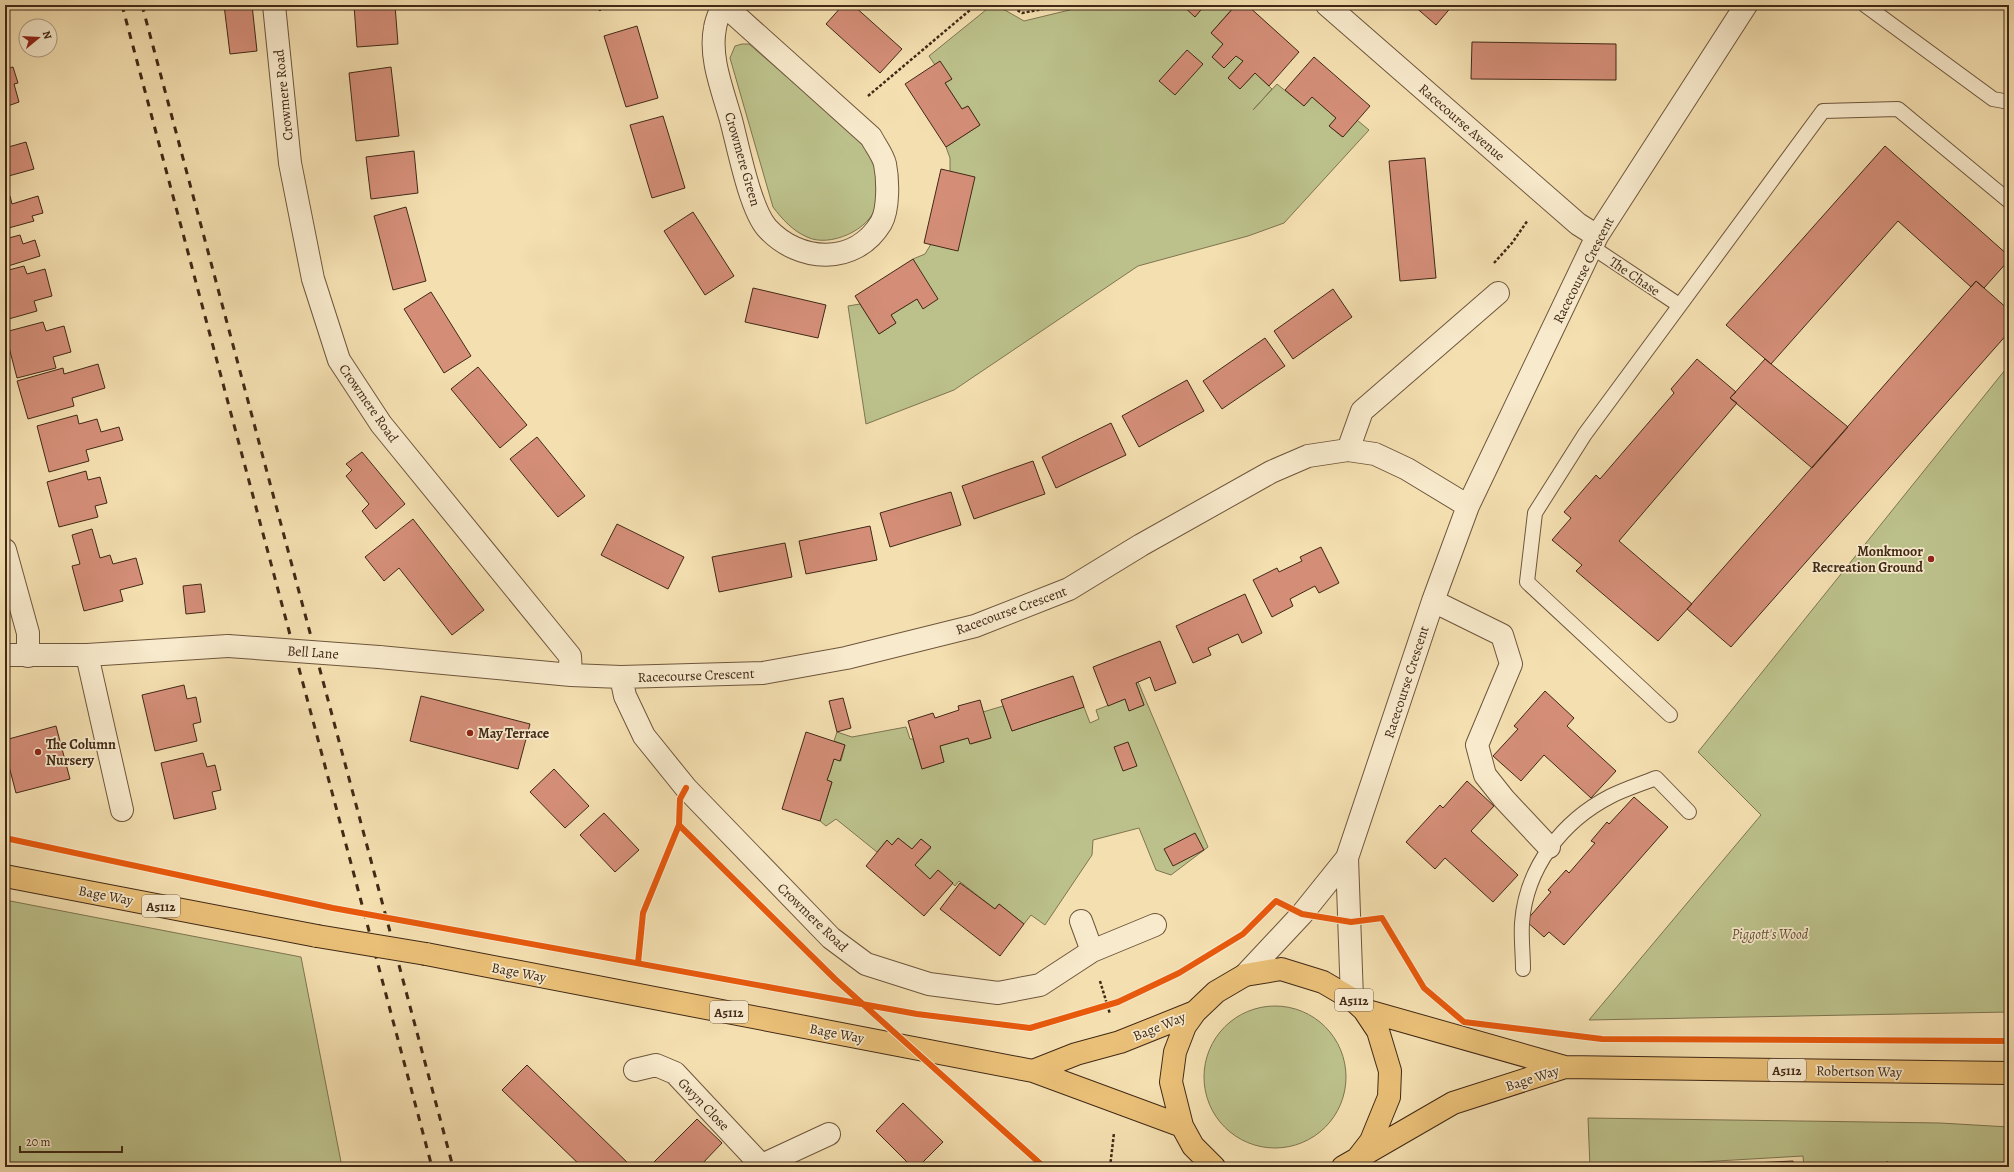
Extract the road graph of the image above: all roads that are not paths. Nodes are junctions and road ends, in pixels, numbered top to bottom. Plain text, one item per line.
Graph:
1 (274, 5) edge
2 (724, 5) edge
3 (1327, 5) edge
4 (1746, 5) edge
5 (1866, 5) edge
6 (2009, 96) edge
7 (1992, 99) junction
8 (2009, 102) edge
9 (2009, 201) edge
10 (1595, 241) junction
11 (1498, 292) road end
12 (1678, 305) junction
13 (1348, 450) junction
14 (1468, 506) junction
15 (5, 550) edge
16 (1433, 601) junction
17 (88, 655) junction
18 (5, 656) edge
19 (28, 656) junction
20 (571, 675) junction
21 (620, 677) junction
22 (1670, 715) dead end
23 (122, 810) dead end
24 (1690, 812) dead end
25 (1549, 847) junction
26 (1347, 858) junction
27 (5, 876) edge
28 (1081, 921) dead end
29 (1155, 925) dead end
30 (1092, 951) junction
31 (1523, 969) dead end
32 (1245, 975) junction
33 (1358, 1004) junction
34 (1195, 1012) junction
35 (1565, 1067) junction
36 (635, 1070) dead end
37 (1033, 1071) junction
38 (2009, 1073) edge
39 (1182, 1126) junction
40 (829, 1134) dead end
41 (1194, 1157) edge
42 (1350, 1163) edge
43 (763, 1166) edge
44 (1214, 1167) edge

1 - 20 street, Crowmere Road
2 - 2 street, Crowmere Green
3 - 10 street, Racecourse Avenue
4 - 10 street, Racecourse Crescent
5 - 7 lane
6 - 7 lane
7 - 8 lane
9 - 12 lane
10 - 12 lane, The Chase
10 - 14 street, Racecourse Crescent
11 - 13 street
12 - 22 lane
13 - 14 street, Racecourse Crescent
13 - 21 street, Racecourse Crescent
14 - 16 street, Racecourse Crescent
15 - 19 street
16 - 25 street
16 - 26 street, Racecourse Crescent
17 - 19 street, Bell Lane
17 - 20 street, Bell Lane, bridge
17 - 23 street
18 - 19 street, Bell Lane
20 - 21 street, Bell Lane
21 - 30 street, Crowmere Road
24 - 25 lane
25 - 31 lane
26 - 32 street, Racecourse Crescent
26 - 33 street, Racecourse Crescent
27 - 37 main road, Bage Way / A5112, bridge
28 - 30 street
29 - 30 street, Crowmere Road
32 - 33 main road, A5112
32 - 34 main road, A5112
33 - 35 main road, Bage Way
33 - 42 main road, A5112
34 - 37 main road, Bage Way / A5112
34 - 39 main road, A5112
35 - 38 main road, Robertson Way / A5112
35 - 42 main road, Bage Way
36 - 43 street, Gwyn Close
37 - 39 main road, Bage Way / A5112
39 - 41 main road, A5112
40 - 43 street, Gwyn Close
41 - 44 main road, A5112

